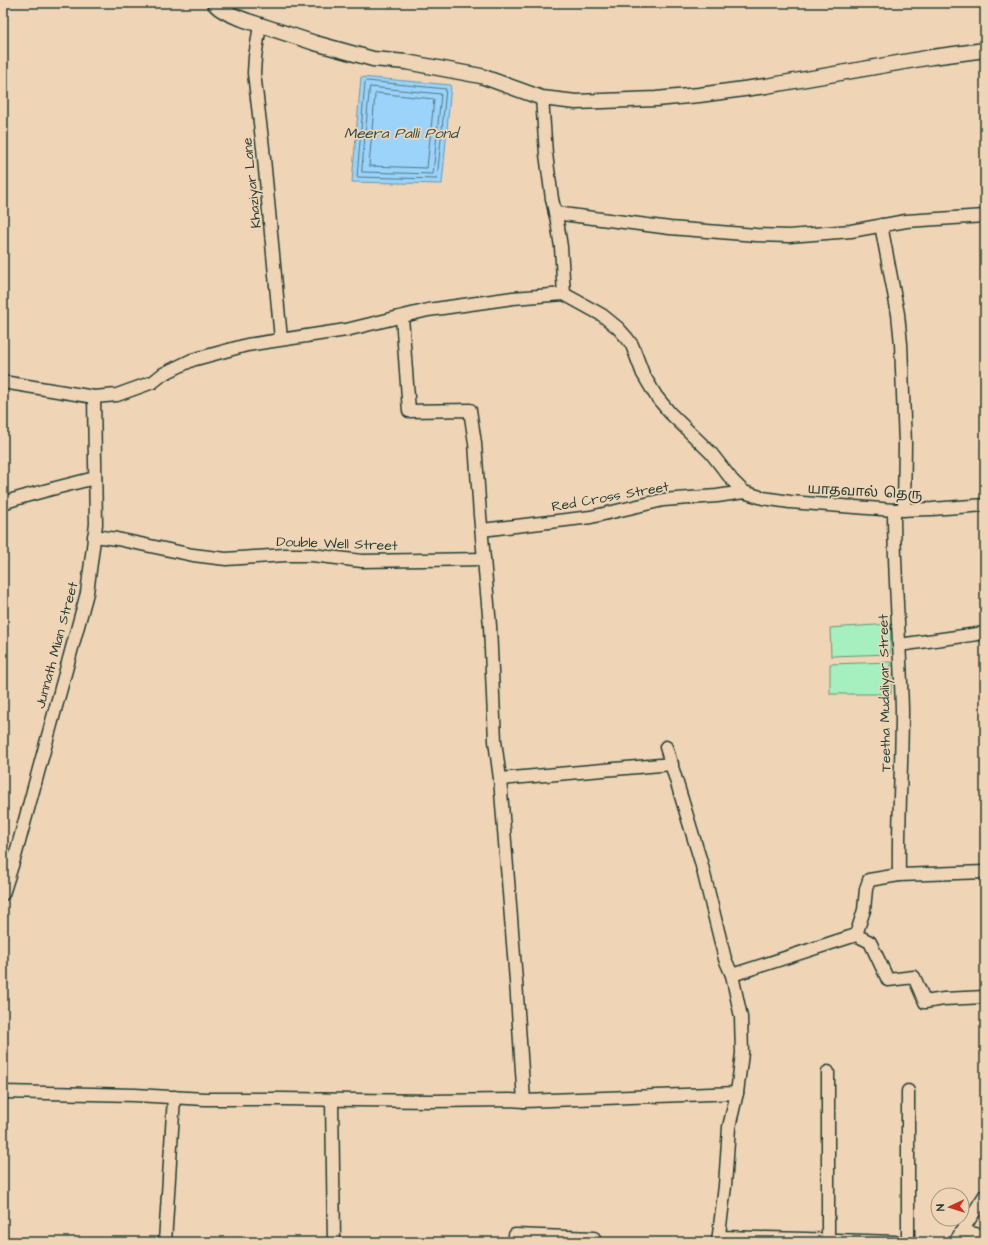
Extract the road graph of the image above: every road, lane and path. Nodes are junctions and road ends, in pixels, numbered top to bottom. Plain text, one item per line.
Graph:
1 (214, 3) edge
2 (260, 25) junction
3 (985, 50) edge
4 (542, 98) junction
5 (556, 214) junction
6 (985, 216) edge
7 (881, 226) junction
8 (564, 294) junction
9 (402, 317) junction
10 (281, 339) junction
11 (3, 382) edge
12 (94, 397) junction
13 (95, 478) junction
14 (744, 492) junction
15 (3, 503) edge
16 (985, 505) edge
17 (899, 510) junction
18 (482, 530) junction
19 (94, 536) junction
20 (484, 559) junction
21 (985, 633) edge
22 (899, 645) junction
23 (666, 747) dead end
24 (672, 764) junction
25 (500, 779) junction
26 (985, 872) edge
27 (898, 875) junction
28 (3, 894) edge
29 (856, 935) junction
30 (732, 975) junction
31 (985, 997) edge
32 (828, 1072) dead end
33 (908, 1091) dead end
34 (3, 1092) edge
35 (737, 1093) junction
36 (174, 1097) junction
37 (332, 1100) junction
38 (524, 1101) junction
39 (985, 1195) edge
40 (962, 1231) junction
41 (985, 1236) edge
42 (719, 1240) edge
43 (828, 1241) edge
44 (165, 1242) edge
45 (334, 1242) edge
46 (515, 1242) edge
47 (594, 1242) edge
48 (895, 1242) edge
49 (908, 1242) edge
50 (954, 1242) edge

1 - 2 street
2 - 4 street
2 - 10 street, Khaziyar Lane
3 - 4 street
4 - 5 street
5 - 7 street
5 - 8 street
6 - 7 street
7 - 17 street, Teetha Mudaliyar Street
8 - 9 street
8 - 14 street
9 - 10 street
9 - 18 street
10 - 12 street
11 - 12 street
12 - 13 street, Junnath Mian Street
13 - 15 street
13 - 19 street, Junnath Mian Street
14 - 17 street, யாதவால் தெரு
14 - 18 street, Red Cross Street
16 - 17 street, யாதவால் தெரு
17 - 22 street, Teetha Mudaliyar Street
18 - 20 street
19 - 20 street, Double Well Street
19 - 28 street, Junnath Mian Street
20 - 25 street
21 - 22 street
22 - 27 street, Teetha Mudaliyar Street
23 - 24 street
24 - 25 street
24 - 30 street
25 - 38 street
26 - 27 street
27 - 29 street
29 - 30 street
29 - 31 street
30 - 35 street
32 - 43 street
33 - 49 street
34 - 36 street
35 - 38 street
35 - 42 street
36 - 37 street
36 - 44 street
37 - 38 street
37 - 45 street
39 - 40 street
40 - 41 street
40 - 50 street
42 - 43 street
43 - 48 street
46 - 47 street

